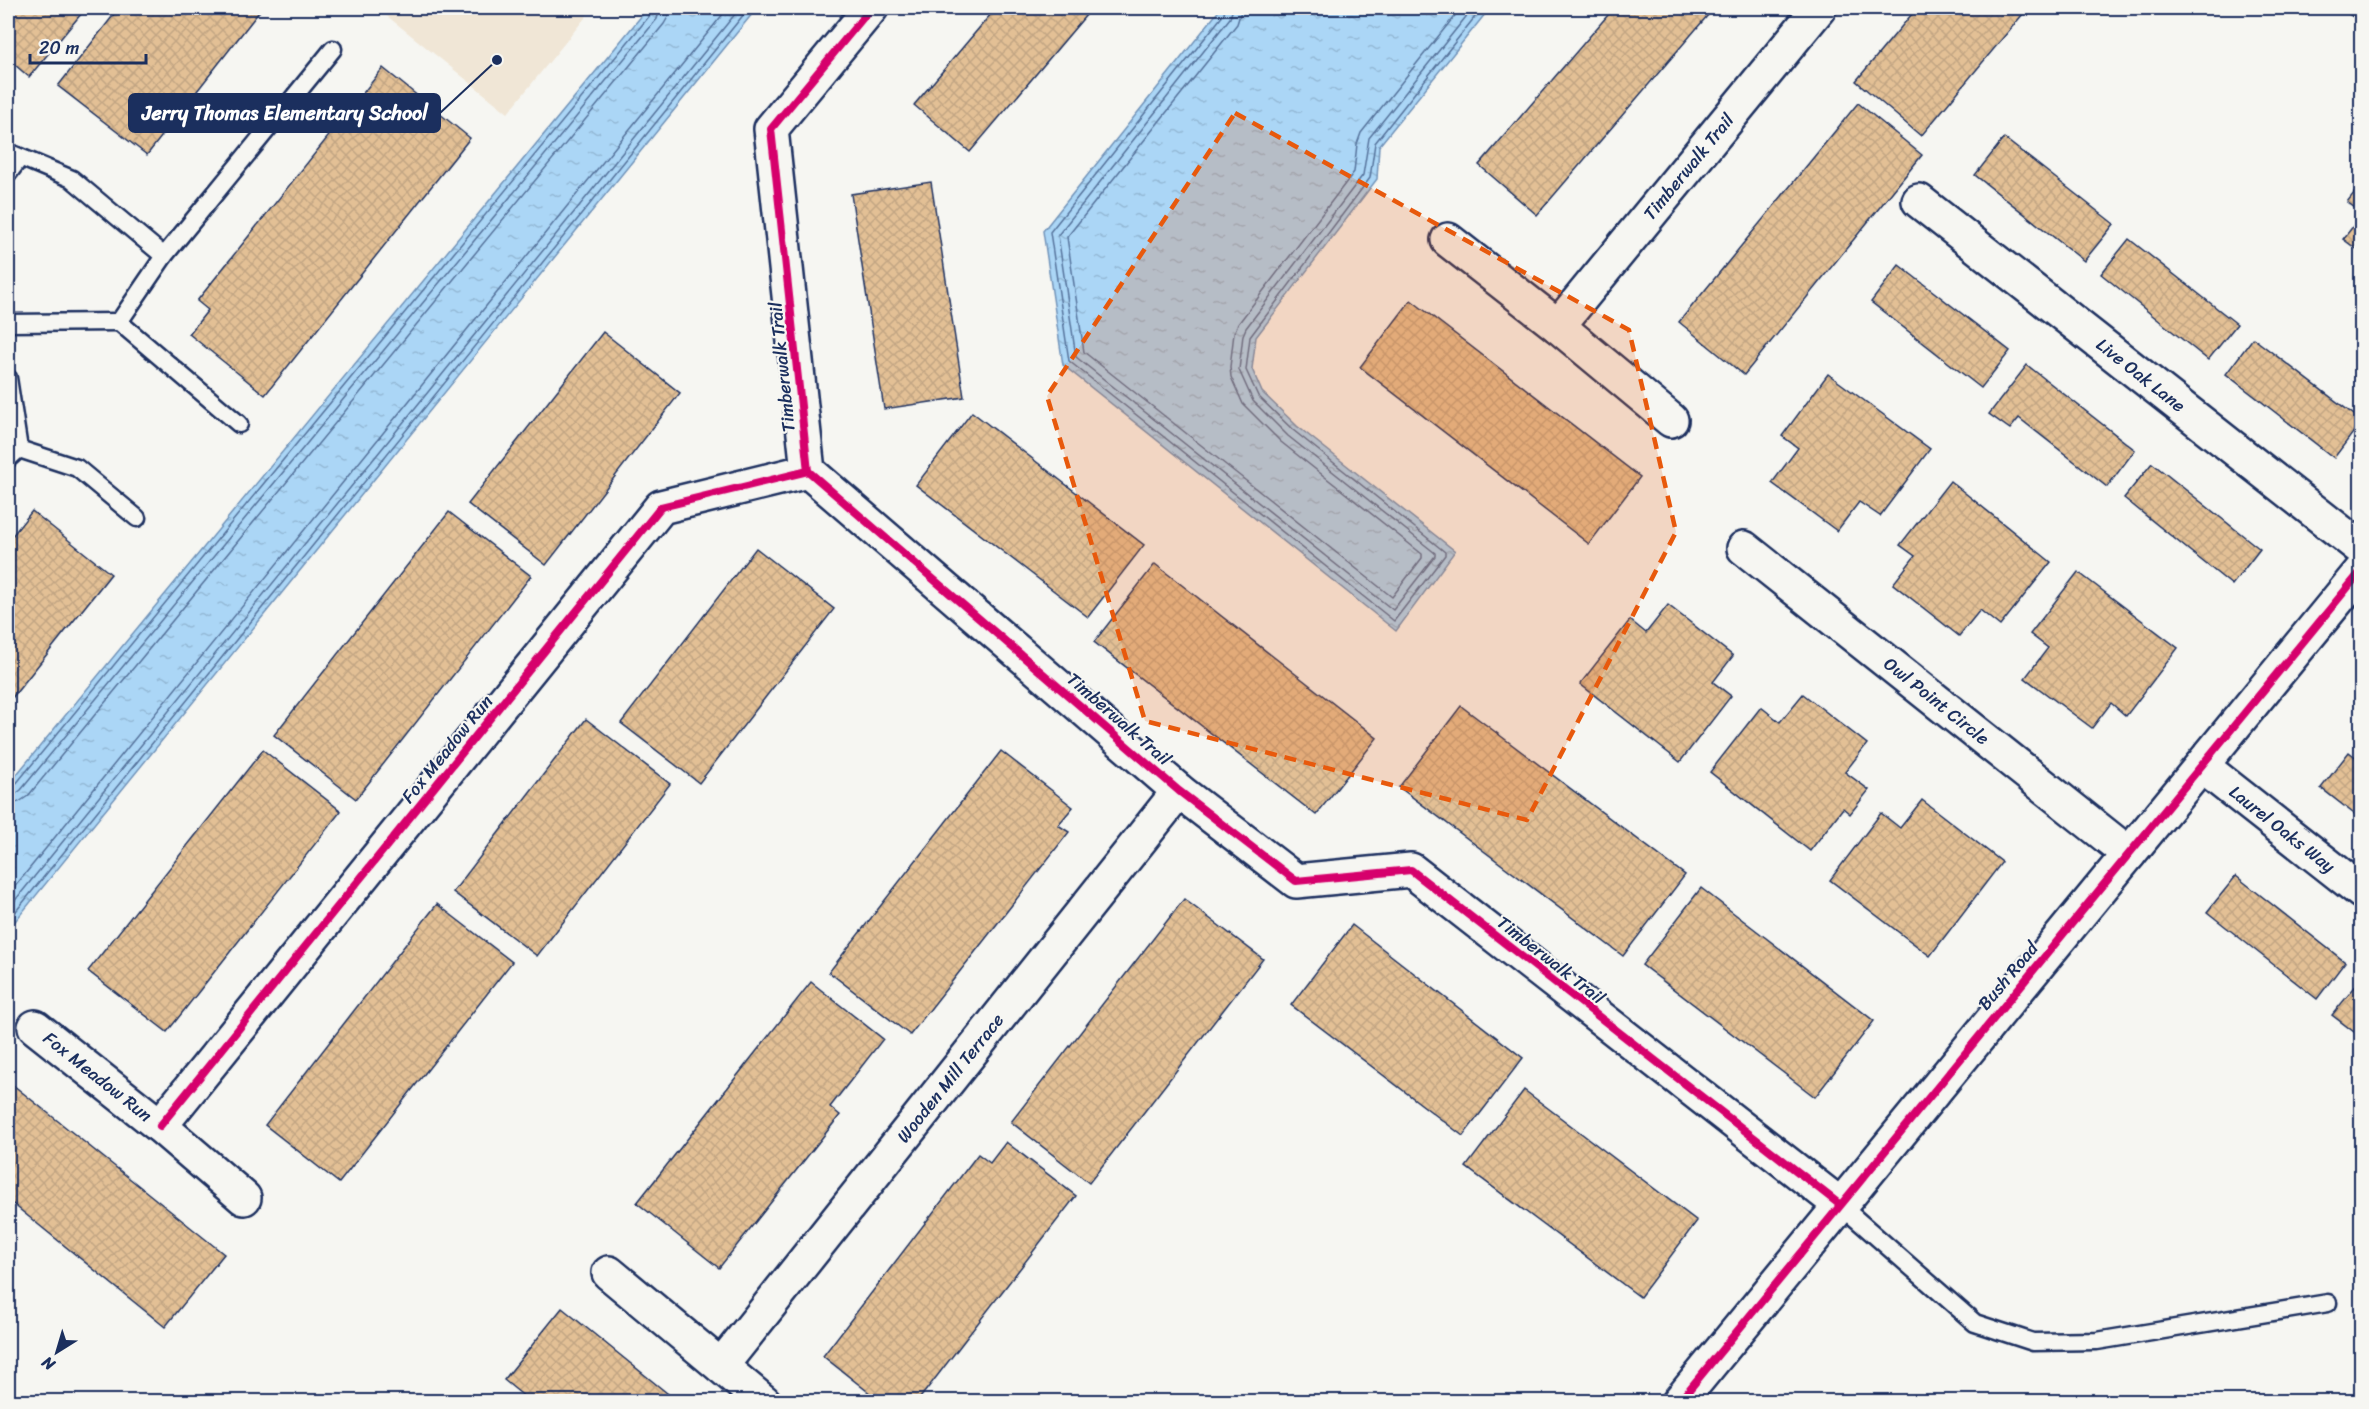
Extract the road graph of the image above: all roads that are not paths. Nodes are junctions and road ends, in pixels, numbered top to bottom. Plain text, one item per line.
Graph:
1 (871, 8) edge
2 (1819, 8) edge
3 (333, 49) dead end
4 (14, 155) edge
5 (8, 174) edge
6 (1919, 201) dead end
7 (1448, 240) dead end
8 (164, 256) junction
9 (119, 322) junction
10 (8, 323) edge
11 (1558, 326) junction
12 (8, 378) edge
13 (1671, 420) dead end
14 (240, 424) dead end
15 (13, 454) edge
16 (808, 471) junction
17 (136, 518) dead end
18 (1744, 548) dead end
19 (2361, 549) edge
20 (2361, 570) edge
21 (2202, 766) junction
22 (1179, 791) junction
23 (2129, 854) junction
24 (2361, 892) edge
25 (35, 1027) dead end
26 (160, 1126) junction
27 (244, 1198) dead end
28 (1839, 1204) junction
29 (609, 1274) dead end
30 (2328, 1303) dead end
31 (721, 1365) junction
32 (764, 1401) edge
33 (1679, 1401) edge

1 - 16 street, Timberwalk Trail
2 - 11 street, Timberwalk Trail
3 - 8 lane
4 - 5 lane
4 - 8 lane
6 - 19 street, Live Oak Lane
7 - 11 street
8 - 9 lane
9 - 10 lane
9 - 14 lane
11 - 13 street
12 - 15 lane
15 - 17 lane
16 - 22 street, Timberwalk Trail
16 - 26 street, Fox Meadow Run
18 - 23 street, Owl Point Circle
20 - 21 street, Bush Road
21 - 23 street, Bush Road
21 - 24 street, Laurel Oaks Way
22 - 28 street, Timberwalk Trail
22 - 31 street, Wooden Mill Terrace
23 - 28 street, Bush Road
25 - 26 street, Fox Meadow Run
26 - 27 street, Fox Meadow Run
28 - 30 lane
28 - 33 street, Bush Road
29 - 31 street
31 - 32 street

